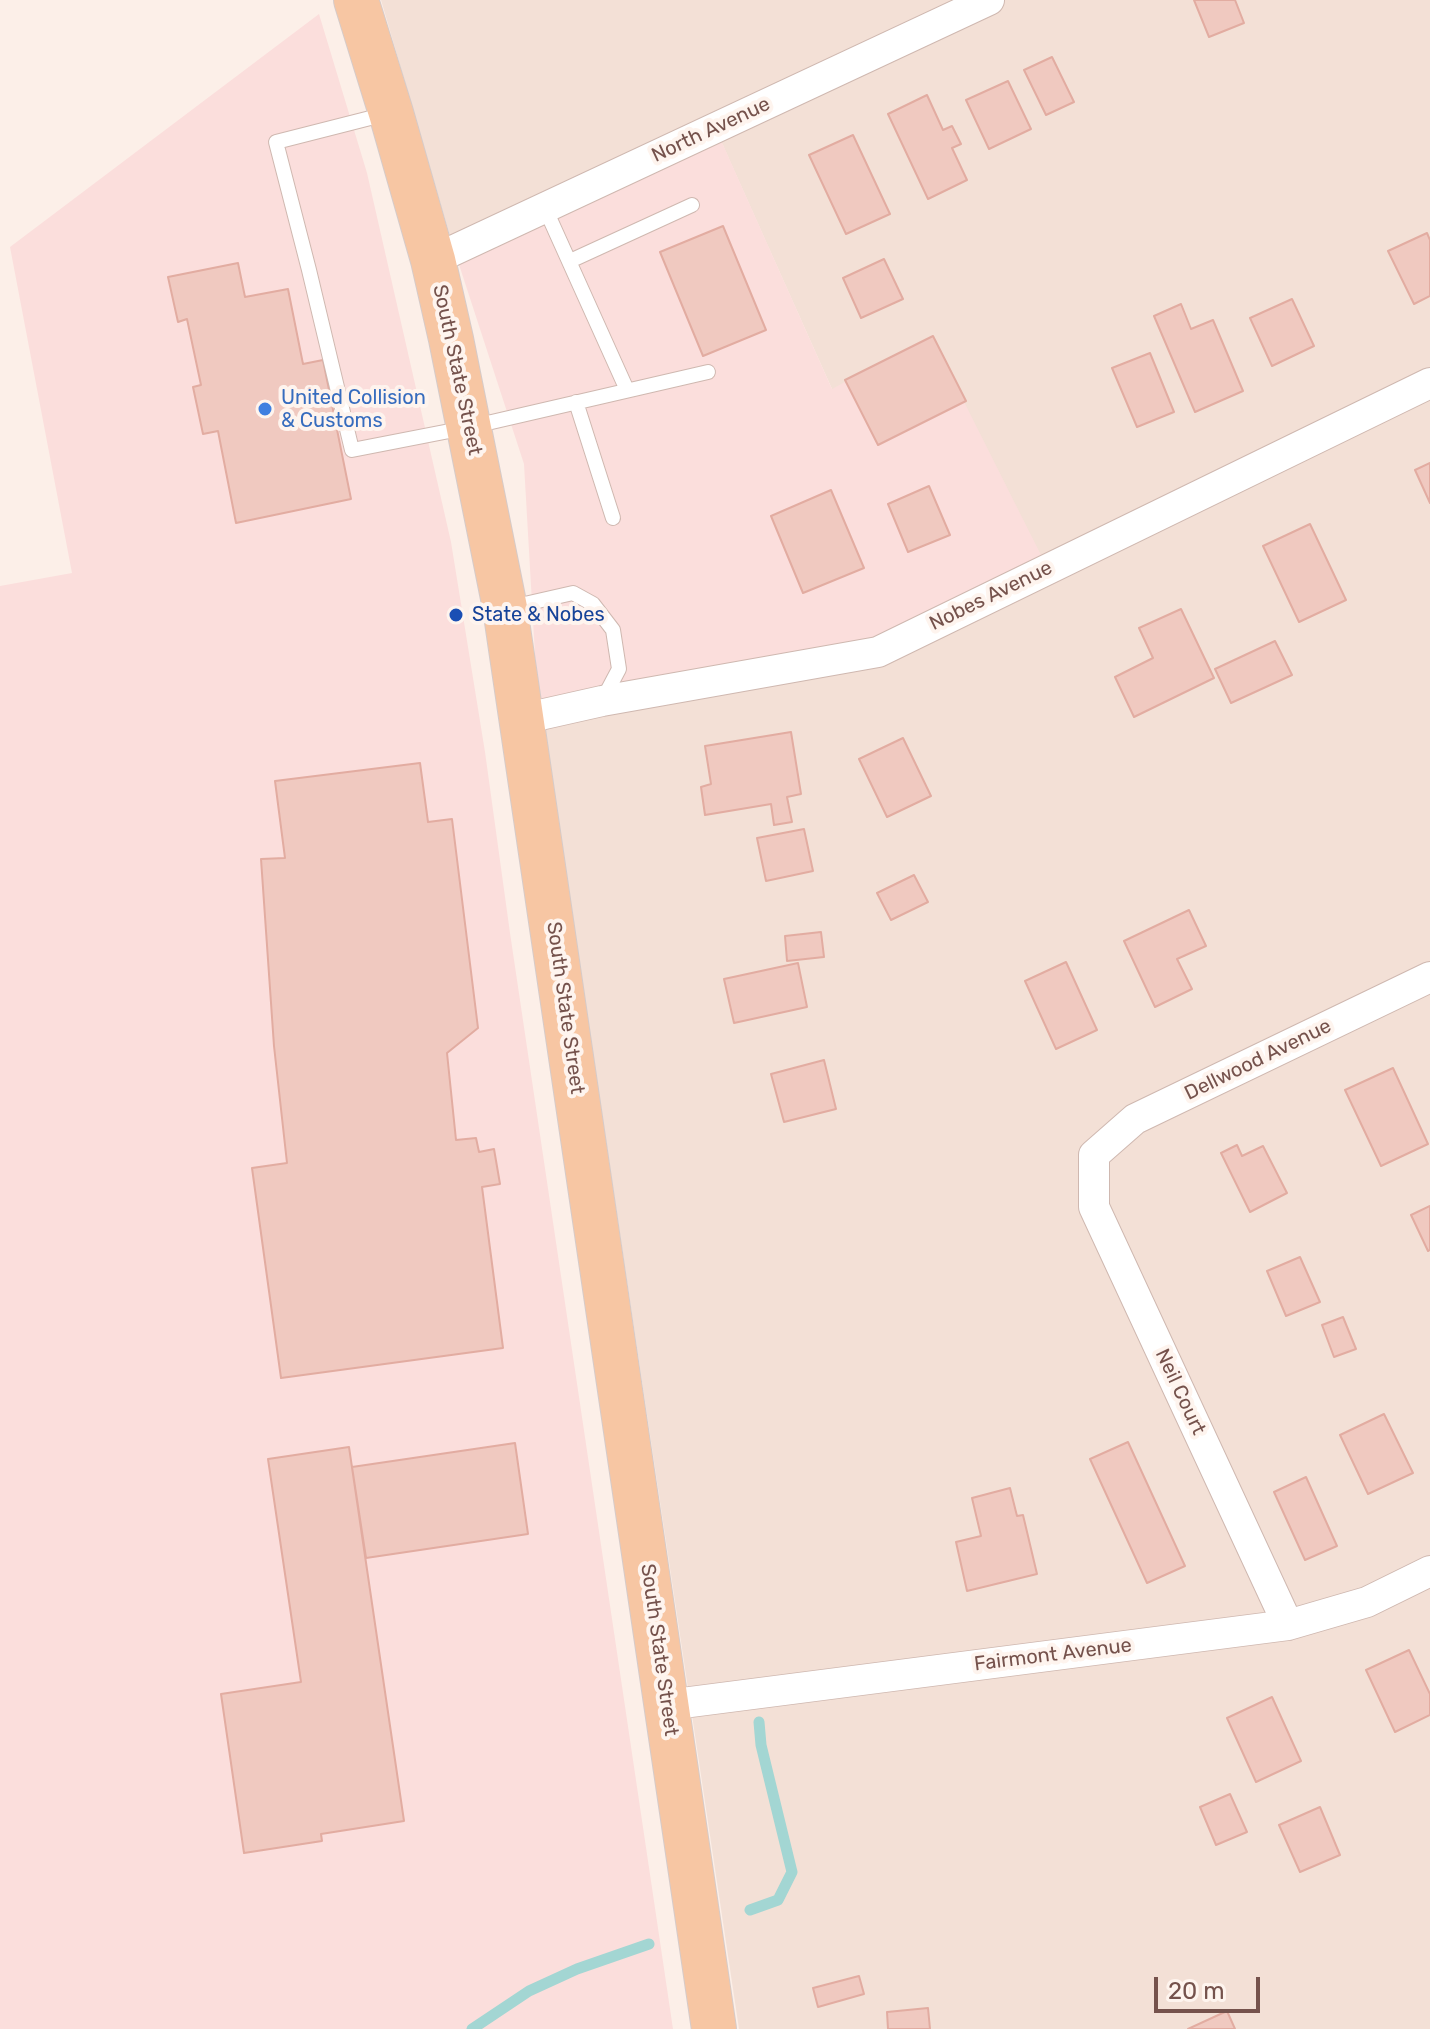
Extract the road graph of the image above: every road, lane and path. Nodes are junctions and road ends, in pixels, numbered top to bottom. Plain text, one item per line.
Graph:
1 (356, 0) edge
2 (989, 0) edge
3 (391, 113) junction
4 (692, 205) dead end
5 (545, 208) junction
6 (433, 260) junction
7 (570, 261) junction
8 (708, 372) dead end
9 (1430, 383) edge
10 (627, 390) junction
11 (576, 402) junction
12 (470, 427) junction
13 (613, 518) dead end
14 (505, 608) junction
15 (602, 701) junction
16 (522, 719) junction
17 (1430, 977) edge
18 (1094, 1155) joint
19 (1430, 1571) edge
20 (1288, 1625) junction
21 (667, 1705) junction
22 (714, 2029) edge

1 - 3 main road, South State Street
2 - 5 street, North Avenue
3 - 6 main road, South State Street
3 - 12 lane
4 - 7 lane
5 - 6 street, North Avenue
5 - 7 lane
6 - 12 main road, South State Street
7 - 10 lane
8 - 10 lane
9 - 15 street, Nobes Avenue
10 - 11 lane
11 - 12 lane
11 - 13 lane
12 - 14 main road, South State Street
14 - 15 lane
14 - 16 main road, South State Street
15 - 16 street, Nobes Avenue
16 - 21 main road, South State Street
17 - 18 street, Dellwood Avenue
18 - 20 street, Neil Court
19 - 20 street, Fairmont Avenue
20 - 21 street, Fairmont Avenue
21 - 22 main road, South State Street

